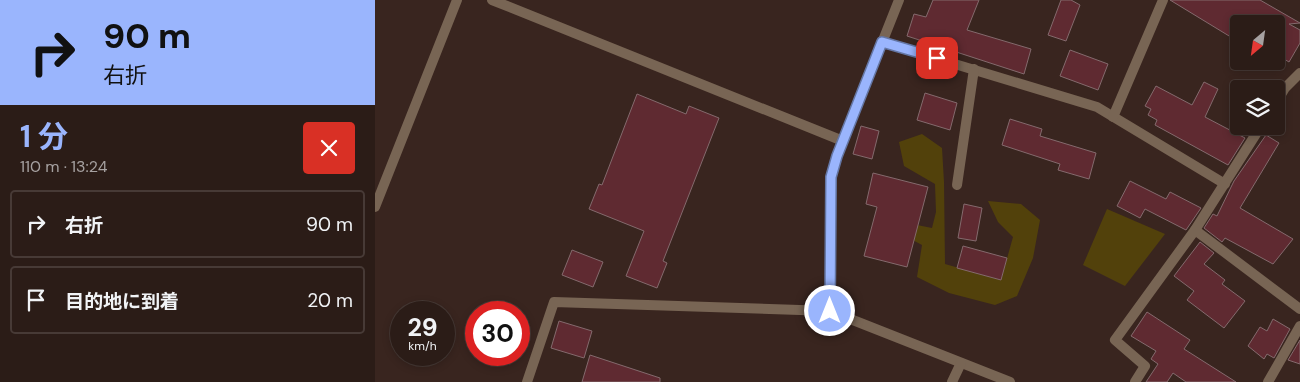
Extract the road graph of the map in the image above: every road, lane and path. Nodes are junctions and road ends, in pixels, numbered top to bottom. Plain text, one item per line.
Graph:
1 (457, 0) edge
2 (491, 0) edge
3 (899, 0) edge
4 (1163, 0) edge
5 (882, 42) junction
6 (974, 69) junction
7 (1300, 73) edge
8 (1285, 88) edge
9 (1113, 117) junction
10 (1255, 135) edge
11 (843, 141) junction
12 (1225, 184) junction
13 (957, 185) dead end
14 (375, 207) edge
15 (1195, 230) junction
16 (1300, 309) edge
17 (830, 311) junction
18 (1300, 326) edge
19 (961, 363) junction
20 (527, 382) edge
21 (953, 382) edge
22 (1010, 382) edge
23 (1135, 382) edge
24 (1268, 382) edge

1 - 14 street
2 - 11 street
3 - 5 street
4 - 9 street
5 - 6 street
5 - 11 street
6 - 9 street
6 - 13 street
7 - 8 street
9 - 12 street
10 - 12 street
11 - 17 street
12 - 15 street
15 - 16 street
15 - 23 street
17 - 19 street
17 - 20 street
18 - 24 street
19 - 21 street
19 - 22 street

